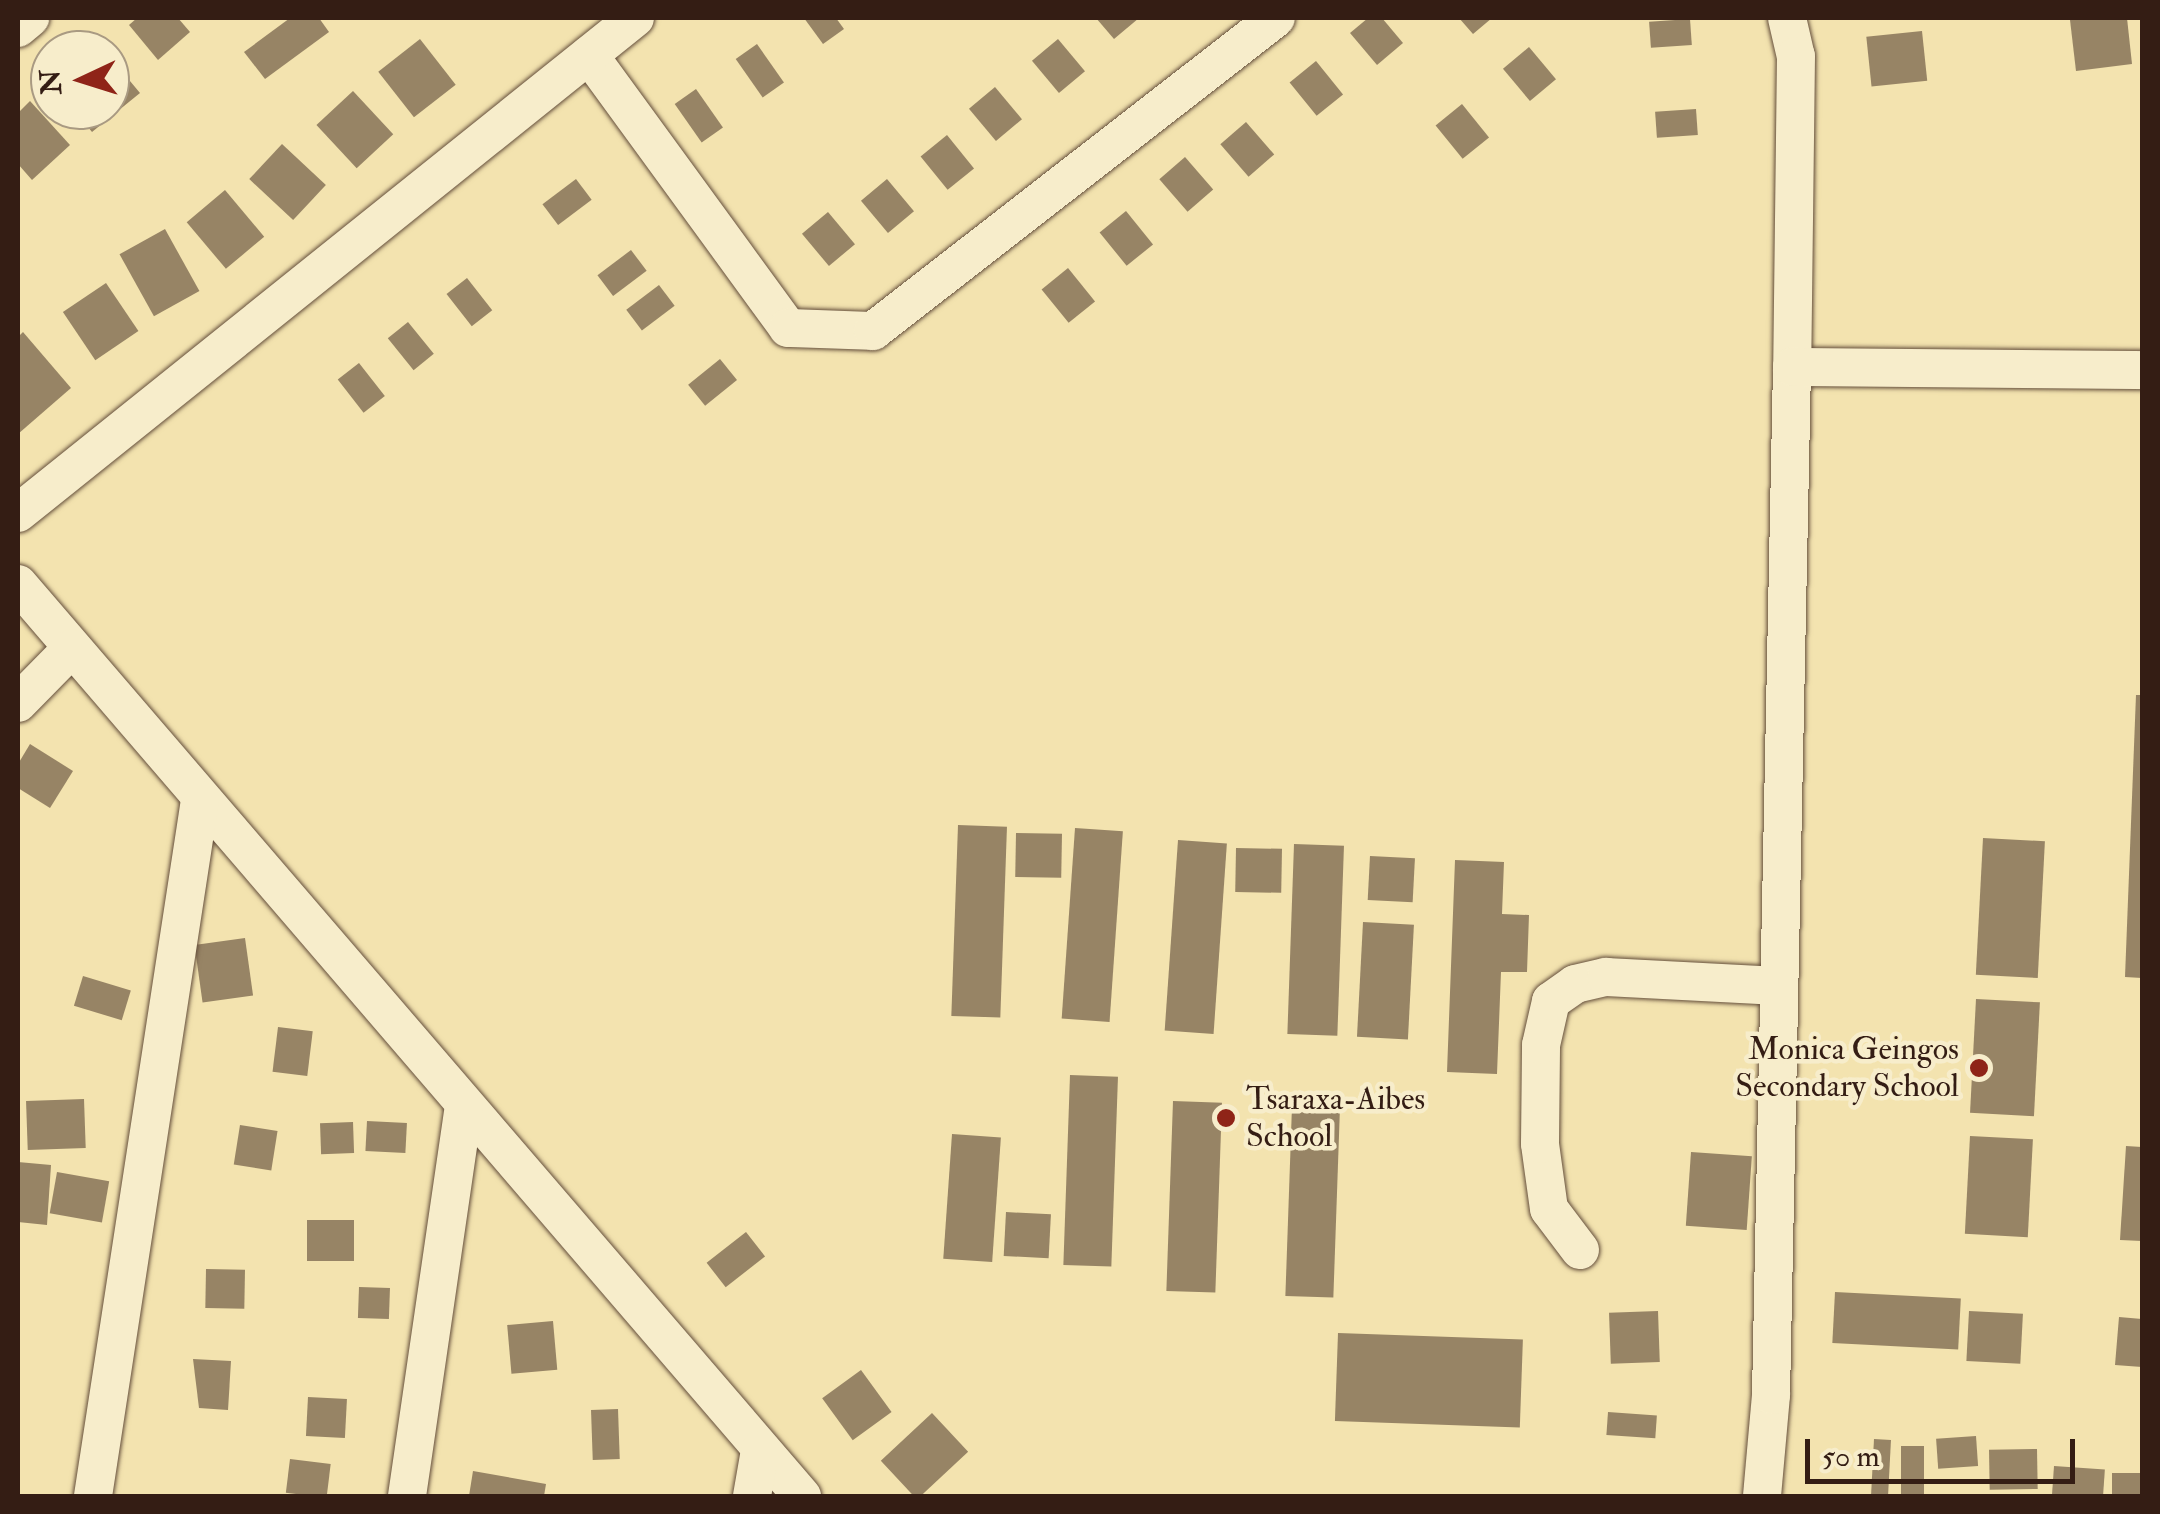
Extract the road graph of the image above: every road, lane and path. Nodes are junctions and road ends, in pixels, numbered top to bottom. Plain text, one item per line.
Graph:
1 (30, 18) edge
2 (635, 18) edge
3 (1276, 18) edge
4 (1787, 18) edge
5 (18, 28) edge
6 (588, 54) junction
7 (1792, 367) junction
8 (2142, 370) edge
9 (18, 513) edge
10 (18, 584) edge
11 (71, 649) junction
12 (18, 703) edge
13 (200, 800) junction
14 (1779, 986) junction
15 (464, 1106) junction
16 (1580, 1250) dead end
17 (760, 1450) junction
18 (93, 1496) edge
19 (407, 1496) edge
20 (752, 1496) edge
21 (802, 1496) edge
22 (1762, 1496) edge

1 - 5 street
2 - 6 street
3 - 6 street
4 - 7 street
6 - 9 street
7 - 8 street
7 - 14 street
10 - 11 street
11 - 12 street
11 - 13 street
13 - 15 street
13 - 18 street
14 - 16 street
14 - 22 street
15 - 17 street
15 - 19 street
17 - 20 street
17 - 21 street

